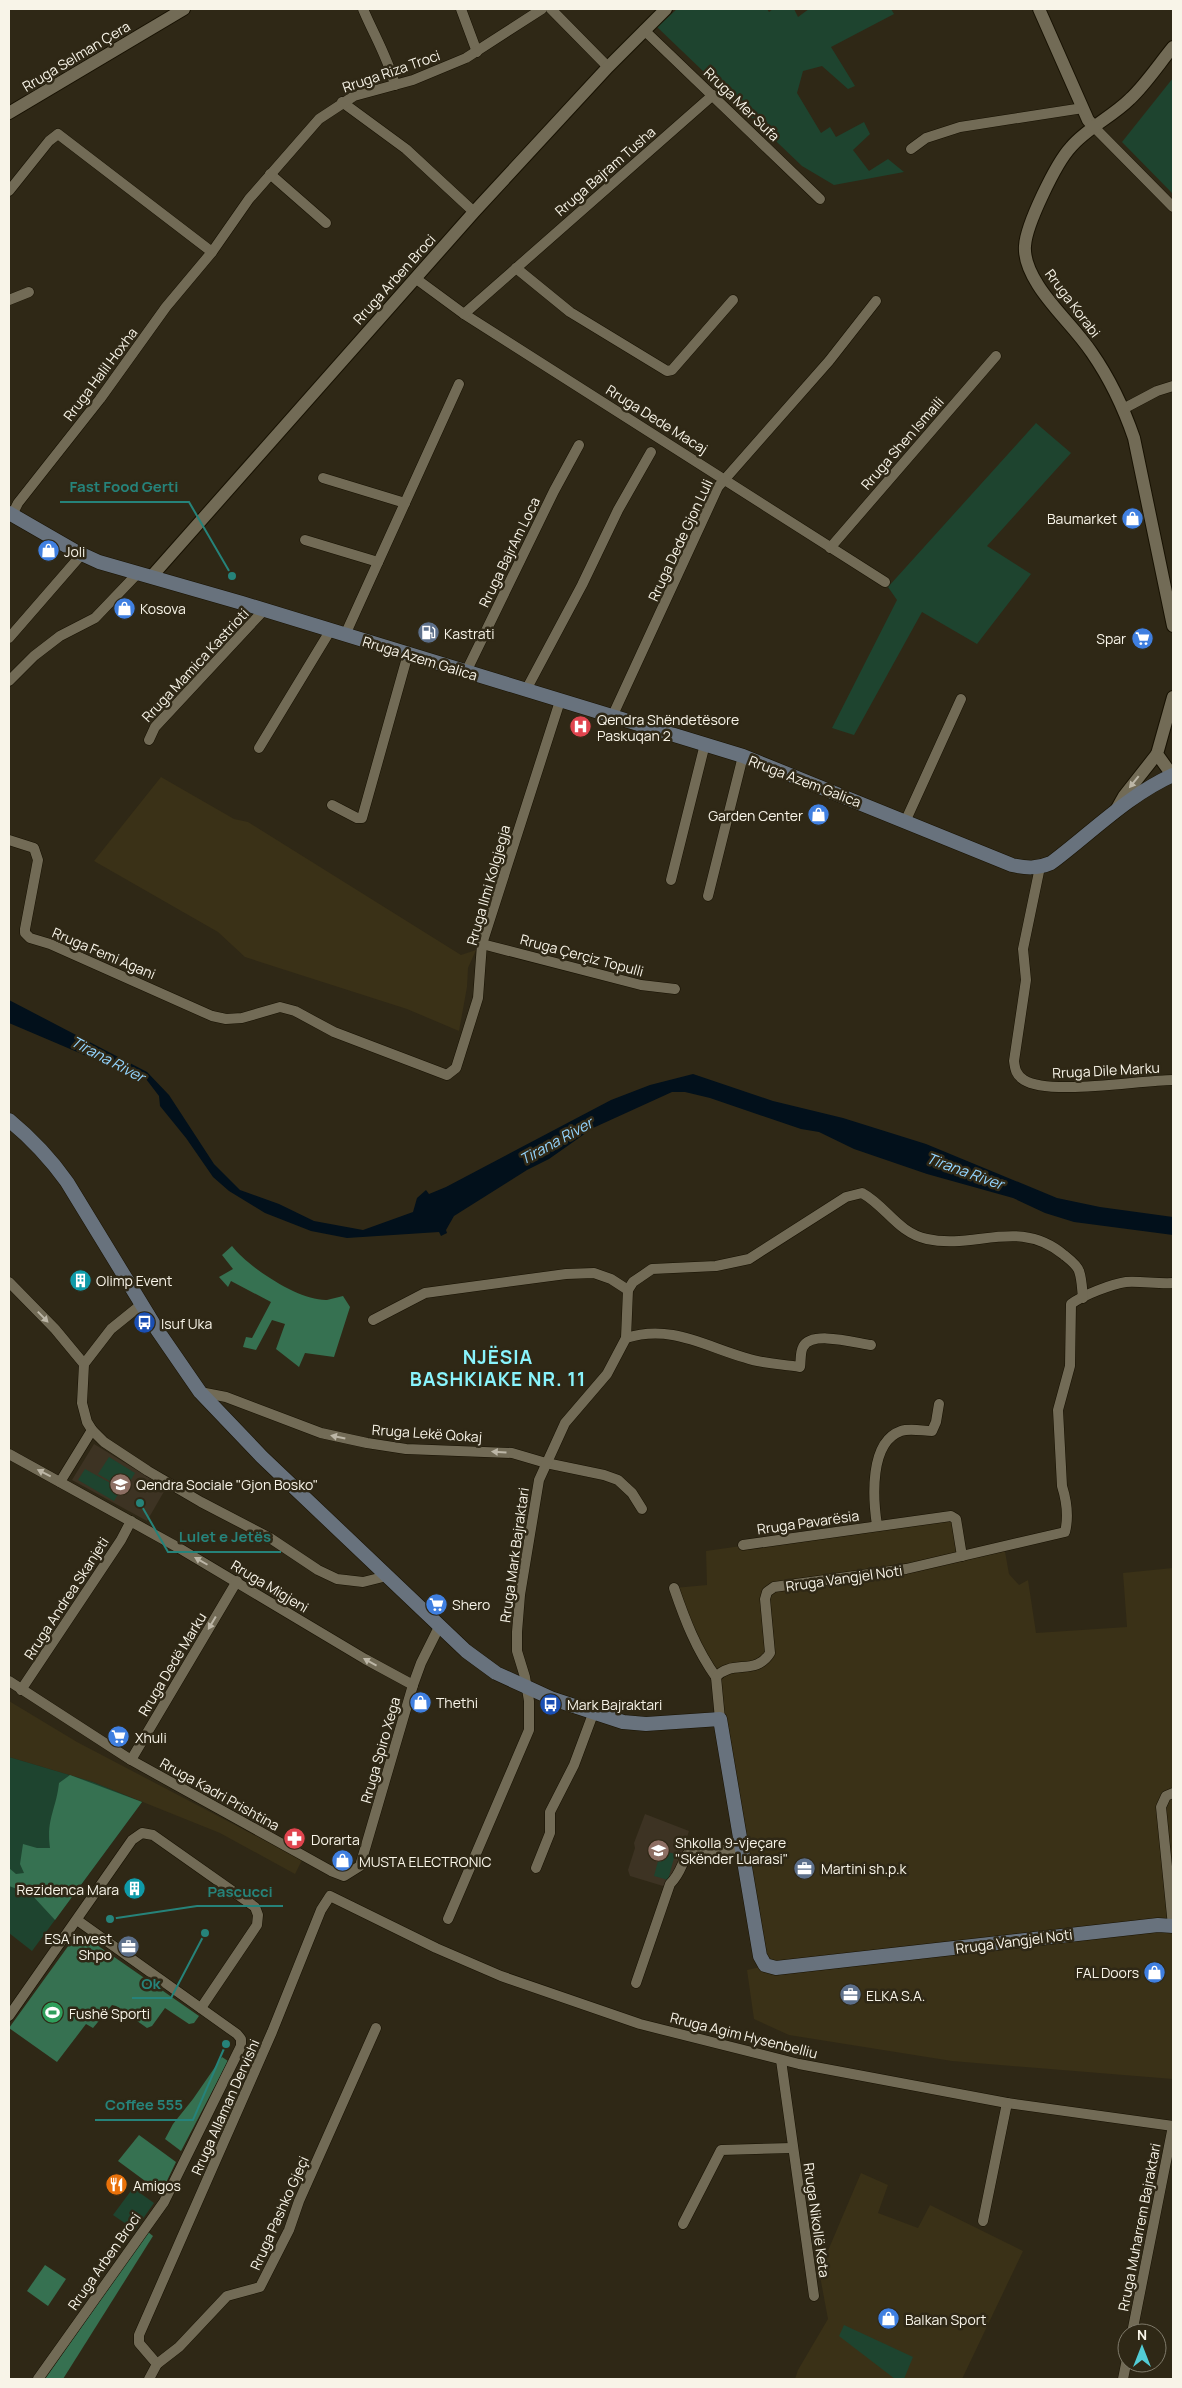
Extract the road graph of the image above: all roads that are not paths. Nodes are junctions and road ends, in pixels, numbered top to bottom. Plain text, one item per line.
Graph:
1 (184, 9) edge
2 (363, 9) edge
3 (460, 9) edge
4 (542, 9) edge
5 (551, 9) edge
6 (666, 9) edge
7 (1039, 9) edge
8 (644, 30) junction
9 (1173, 47) edge
10 (477, 52) junction
11 (608, 66) junction
12 (395, 86) junction
13 (713, 95) junction
14 (342, 102) junction
15 (1083, 108) junction
16 (9, 113) edge
17 (1095, 128) junction
18 (911, 149) dead end
19 (270, 174) junction
20 (9, 191) edge
21 (820, 199) dead end
22 (1173, 207) edge
23 (474, 212) junction
24 (326, 224) dead end
25 (212, 252) junction
26 (516, 268) junction
27 (415, 278) junction
28 (29, 292) dead end
29 (9, 300) edge
30 (733, 300) dead end
31 (876, 301) dead end
32 (464, 314) junction
33 (996, 356) dead end
34 (459, 384) dead end
35 (1173, 386) edge
36 (1124, 409) junction
37 (579, 445) dead end
38 (651, 452) dead end
39 (324, 478) dead end
40 (724, 478) junction
41 (405, 503) junction
42 (10, 514) edge
43 (305, 540) dead end
44 (830, 548) junction
45 (82, 554) junction
46 (378, 562) junction
47 (138, 573) junction
48 (152, 576) junction
49 (885, 582) dead end
50 (264, 610) junction
51 (1173, 621) edge
52 (330, 630) junction
53 (345, 635) junction
54 (9, 638) edge
55 (408, 654) junction
56 (466, 672) junction
57 (9, 681) edge
58 (526, 690) junction
59 (1173, 697) edge
60 (961, 699) dead end
61 (560, 701) junction
62 (612, 717) junction
63 (149, 740) dead end
64 (705, 744) junction
65 (259, 748) dead end
66 (1157, 754) junction
67 (743, 756) junction
68 (1173, 775) edge
69 (332, 805) dead end
70 (1114, 814) junction
71 (905, 822) junction
72 (9, 840) edge
73 (1040, 867) junction
74 (671, 880) dead end
75 (708, 896) dead end
76 (482, 944) junction
77 (675, 989) dead end
78 (280, 1007) joint
79 (1173, 1080) edge
80 (9, 1120) edge
81 (9, 1282) edge
82 (1173, 1283) edge
83 (628, 1290) junction
84 (1083, 1298) junction
85 (142, 1304) junction
86 (373, 1320) dead end
87 (626, 1338) junction
88 (871, 1345) dead end
89 (84, 1364) junction
90 (200, 1392) junction
91 (939, 1404) dead end
92 (92, 1430) junction
93 (9, 1454) edge
94 (546, 1463) junction
95 (60, 1482) junction
96 (642, 1509) dead end
97 (131, 1521) junction
98 (877, 1525) junction
99 (743, 1545) dead end
100 (962, 1556) junction
101 (387, 1576) junction
102 (237, 1581) junction
103 (674, 1588) dead end
104 (439, 1627) junction
105 (716, 1677) junction
106 (9, 1681) edge
107 (413, 1685) junction
108 (526, 1687) junction
109 (22, 1690) junction
110 (593, 1714) junction
111 (720, 1719) junction
112 (131, 1760) junction
113 (1173, 1793) edge
114 (741, 1849) junction
115 (536, 1868) dead end
116 (344, 1876) joint
117 (330, 1896) joint
118 (448, 1919) dead end
119 (77, 1920) junction
120 (1173, 1926) edge
121 (636, 1983) dead end
122 (201, 2008) junction
123 (9, 2016) edge
124 (376, 2028) dead end
125 (781, 2060) junction
126 (1006, 2103) junction
127 (1173, 2126) edge
128 (792, 2148) junction
129 (983, 2221) dead end
130 (683, 2224) dead end
131 (814, 2296) dead end
132 (1134, 2323) edge
133 (157, 2364) junction
134 (38, 2379) edge
135 (149, 2379) edge

1 - 16 street, Rruga Selman Çera
2 - 12 street
3 - 10 street
4 - 10 street, Rruga Riza Troci
5 - 11 street
6 - 8 street, Rruga Arben Broci
7 - 15 street
8 - 11 street, Rruga Arben Broci
8 - 13 street, Rruga Mer Sufa
9 - 17 street, Rruga Korabi
10 - 12 street, Rruga Riza Troci
11 - 23 street, Rruga Arben Broci
12 - 14 street, Rruga Riza Troci
13 - 21 street, Rruga Mer Sufa
13 - 26 street, Rruga Bajram Tusha
14 - 19 street, Rruga Riza Troci
14 - 23 street
15 - 17 street
15 - 18 street
17 - 22 street
17 - 36 street, Rruga Korabi
19 - 24 street
19 - 25 street, Rruga Riza Troci
20 - 25 street
23 - 27 street, Rruga Arben Broci
25 - 42 street, Rruga Halil Hoxha
26 - 30 street
26 - 32 street, Rruga Bajram Tusha
27 - 32 street, Rruga Dede Macaj
27 - 48 street, Rruga Arben Broci
28 - 29 street
31 - 40 street, Rruga Dede Gjon Luli
32 - 40 street, Rruga Dede Macaj
33 - 44 street, Rruga Shen Ismaili
34 - 41 street
35 - 36 street
36 - 51 street, Rruga Korabi
37 - 56 street, Rruga BajrAm Loca
38 - 58 street
39 - 41 street
40 - 44 street, Rruga Dede Macaj
40 - 62 street, Rruga Dede Gjon Luli
41 - 46 street
42 - 45 main road, Rruga Azem Galica
43 - 46 street
44 - 49 street, Rruga Dede Macaj
45 - 47 main road, Rruga Azem Galica
45 - 54 street
46 - 53 street
47 - 48 main road, Rruga Azem Galica
47 - 57 street
48 - 50 main road, Rruga Azem Galica
50 - 52 main road, Rruga Azem Galica
50 - 63 street, Rruga Mamica Kastrioti
52 - 53 main road, Rruga Azem Galica
52 - 65 street
53 - 55 main road, Rruga Azem Galica
55 - 56 main road, Rruga Azem Galica
55 - 69 street
56 - 58 main road, Rruga Azem Galica
58 - 61 main road, Rruga Azem Galica
59 - 66 street
60 - 71 street
61 - 62 main road, Rruga Azem Galica
61 - 76 street, Rruga Ilmi Kolgjegja
62 - 64 main road, Rruga Azem Galica
64 - 67 main road, Rruga Azem Galica
64 - 74 street
66 - 68 street
66 -> 70 street
67 - 71 main road, Rruga Azem Galica
67 - 75 street
68 - 70 main road
70 - 73 main road
71 - 73 main road, Rruga Azem Galica
72 - 78 street, Rruga Femi Agani
73 - 79 street, Rruga Dile Marku
76 - 77 street, Rruga Çerçiz Topulli
76 - 78 street, Rruga Ilmi Kolgjegja
80 - 85 main road
81 -> 89 street
82 - 84 street
83 - 84 street
83 - 86 street
83 - 87 street, Rruga Mark Bajraktari
84 - 100 street, Rruga Vangjel Noti
85 - 89 street
85 - 90 main road
87 - 88 street
87 - 94 street, Rruga Mark Bajraktari
89 - 92 street
94 -> 90 street, Rruga Lekë Qokaj
90 - 101 main road
91 - 98 street, Rruga Pavarësia
92 - 95 street
92 - 101 street
95 -> 93 street, Rruga Migjeni
94 - 96 street, Rruga Lekë Qokaj
94 - 108 street, Rruga Mark Bajraktari
95 - 97 street, Rruga Migjeni
102 -> 97 street, Rruga Migjeni
97 - 109 street, Rruga Andrea Skanjeti
98 - 99 street, Rruga Pavarësia
98 - 100 street, Rruga Pavarësia
100 - 105 street, Rruga Vangjel Noti
101 - 104 main road
107 -> 102 street, Rruga Migjeni
102 -> 112 street, Rruga Dedë Marku
103 - 105 street
104 - 107 street, Rruga Spiro Xega
104 - 108 main road
105 - 111 street, Rruga Vangjel Noti
106 - 109 street, Rruga Kadri Prishtina
107 - 116 street, Rruga Spiro Xega
108 - 110 main road
108 - 118 street, Rruga Mark Bajraktari
109 - 112 street, Rruga Kadri Prishtina
110 - 111 main road
110 - 115 street
111 - 114 main road, Rruga Vangjel Noti
112 - 116 street, Rruga Kadri Prishtina
113 - 120 street, Rruga Vangjel Noti
114 - 120 main road, Rruga Vangjel Noti
114 - 121 street
117 - 125 street, Rruga Agim Hysenbelliu
117 - 133 street, Rruga Allaman Dervishi
119 - 122 street, Rruga Arben Broci
119 - 122 street
119 - 123 street
122 - 134 street, Rruga Arben Broci
124 - 133 street, Rruga Pashko Gjeçi
125 - 126 street, Rruga Agim Hysenbelliu
125 - 128 street, Rruga Nikollë Keta
126 - 127 street, Rruga Agim Hysenbelliu
126 - 129 street
127 - 132 street, Rruga Muharrem Bajraktari
128 - 130 street, Rruga Nikollë Keta
128 - 131 street, Rruga Nikollë Keta
133 - 135 street

